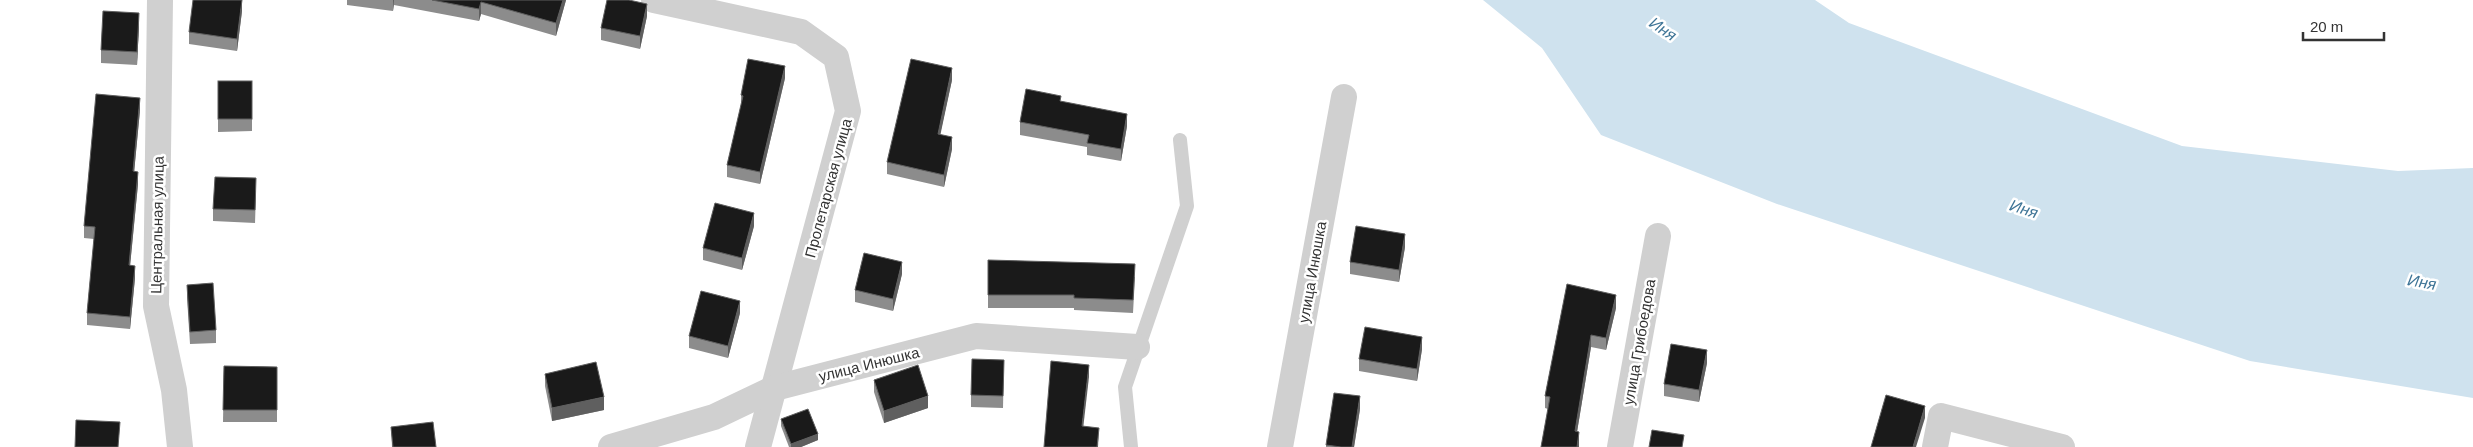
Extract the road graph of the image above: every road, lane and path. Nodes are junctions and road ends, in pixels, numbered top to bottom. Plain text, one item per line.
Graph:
1 (160, 0) edge
2 (654, 0) edge
3 (1344, 97) dead end
4 (1180, 140) dead end
5 (1658, 236) dead end
6 (1137, 347) junction
7 (775, 388) junction
8 (180, 447) edge
9 (611, 447) edge
10 (758, 447) edge
11 (1131, 447) edge
12 (1280, 447) edge
13 (1620, 447) edge
14 (1935, 447) edge
15 (2062, 447) edge

1 - 8 street, Центральная улица
2 - 7 street, Пролетарская улица
3 - 12 street, улица Инюшка
4 - 6 lane
5 - 13 street, улица Грибоедова
6 - 7 street, улица Инюшка
6 - 11 lane
7 - 9 street, улица Инюшка
7 - 10 street, Пролетарская улица
14 - 15 street

